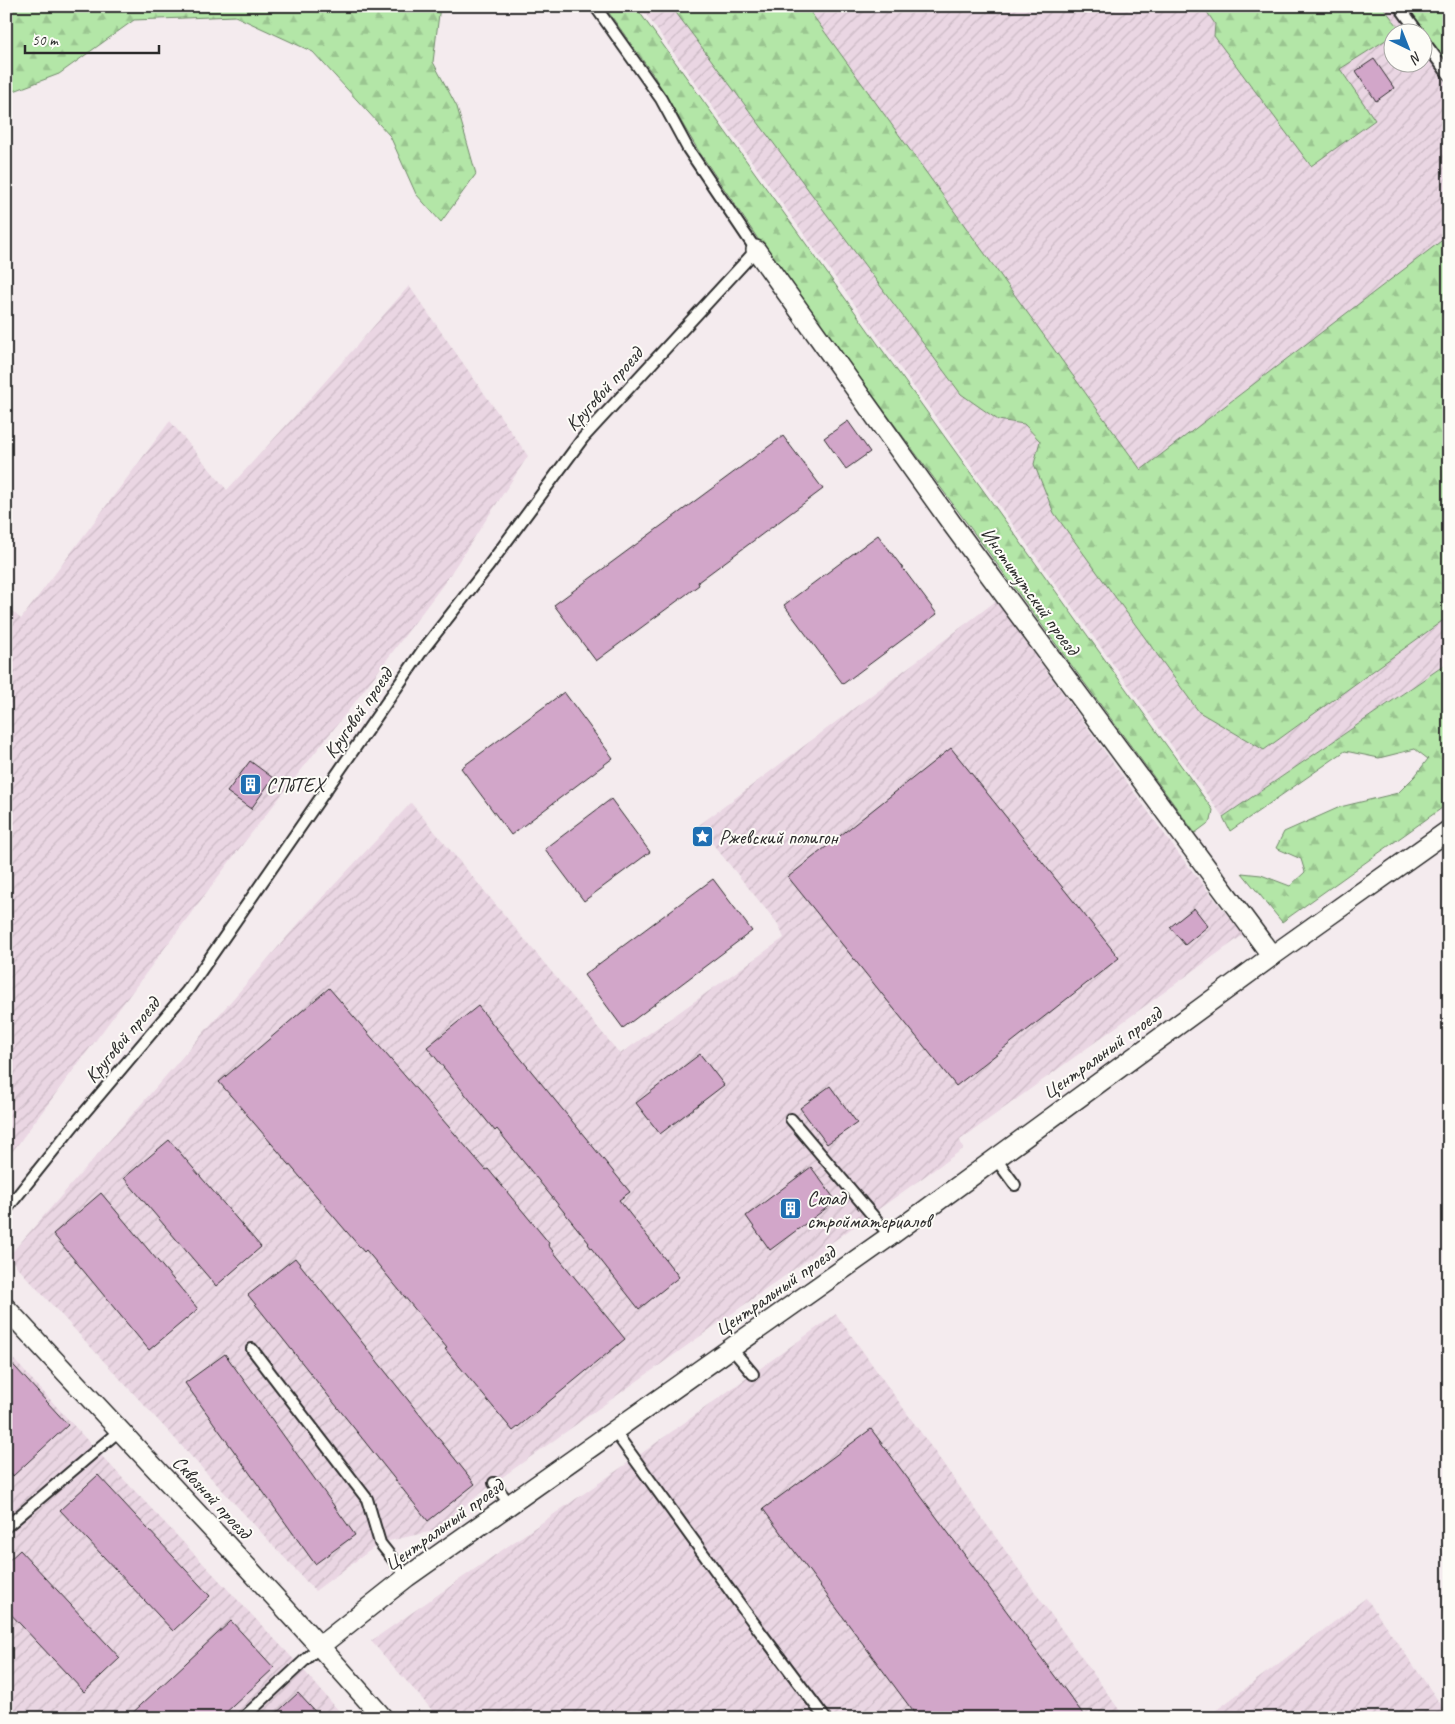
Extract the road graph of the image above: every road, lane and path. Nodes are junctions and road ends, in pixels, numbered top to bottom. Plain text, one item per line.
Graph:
1 (595, 6) edge
2 (1399, 6) edge
3 (1411, 22) edge
4 (1432, 52) edge
5 (1449, 75) edge
6 (756, 250) junction
7 (1449, 830) edge
8 (1272, 956) junction
9 (791, 1119) dead end
10 (996, 1159) junction
11 (1015, 1185) dead end
12 (6, 1210) edge
13 (890, 1236) junction
14 (6, 1308) edge
15 (252, 1348) dead end
16 (732, 1348) junction
17 (752, 1374) dead end
18 (119, 1431) junction
19 (615, 1432) junction
20 (494, 1483) dead end
21 (510, 1505) junction
22 (6, 1527) edge
23 (407, 1577) junction
24 (320, 1646) junction
25 (243, 1718) edge
26 (384, 1718) edge
27 (825, 1718) edge

1 - 6 lane
2 - 3 lane
4 - 5 lane
6 - 8 street, Институтский проезд
6 - 12 lane, Круговой проезд
7 - 8 street, Центральный проезд
8 - 10 street, Центральный проезд
9 - 13 lane
10 - 11 lane
10 - 13 street, Центральный проезд
13 - 16 street, Центральный проезд
14 - 18 street, Сквозной проезд
15 - 23 lane
16 - 17 lane
16 - 19 street, Центральный проезд
18 - 22 lane
18 - 24 street, Сквозной проезд
19 - 21 street, Центральный проезд
19 - 27 lane
20 - 21 lane
21 - 23 street, Центральный проезд
23 - 24 street, Центральный проезд
24 - 25 lane
24 - 26 street, Сквозной проезд

